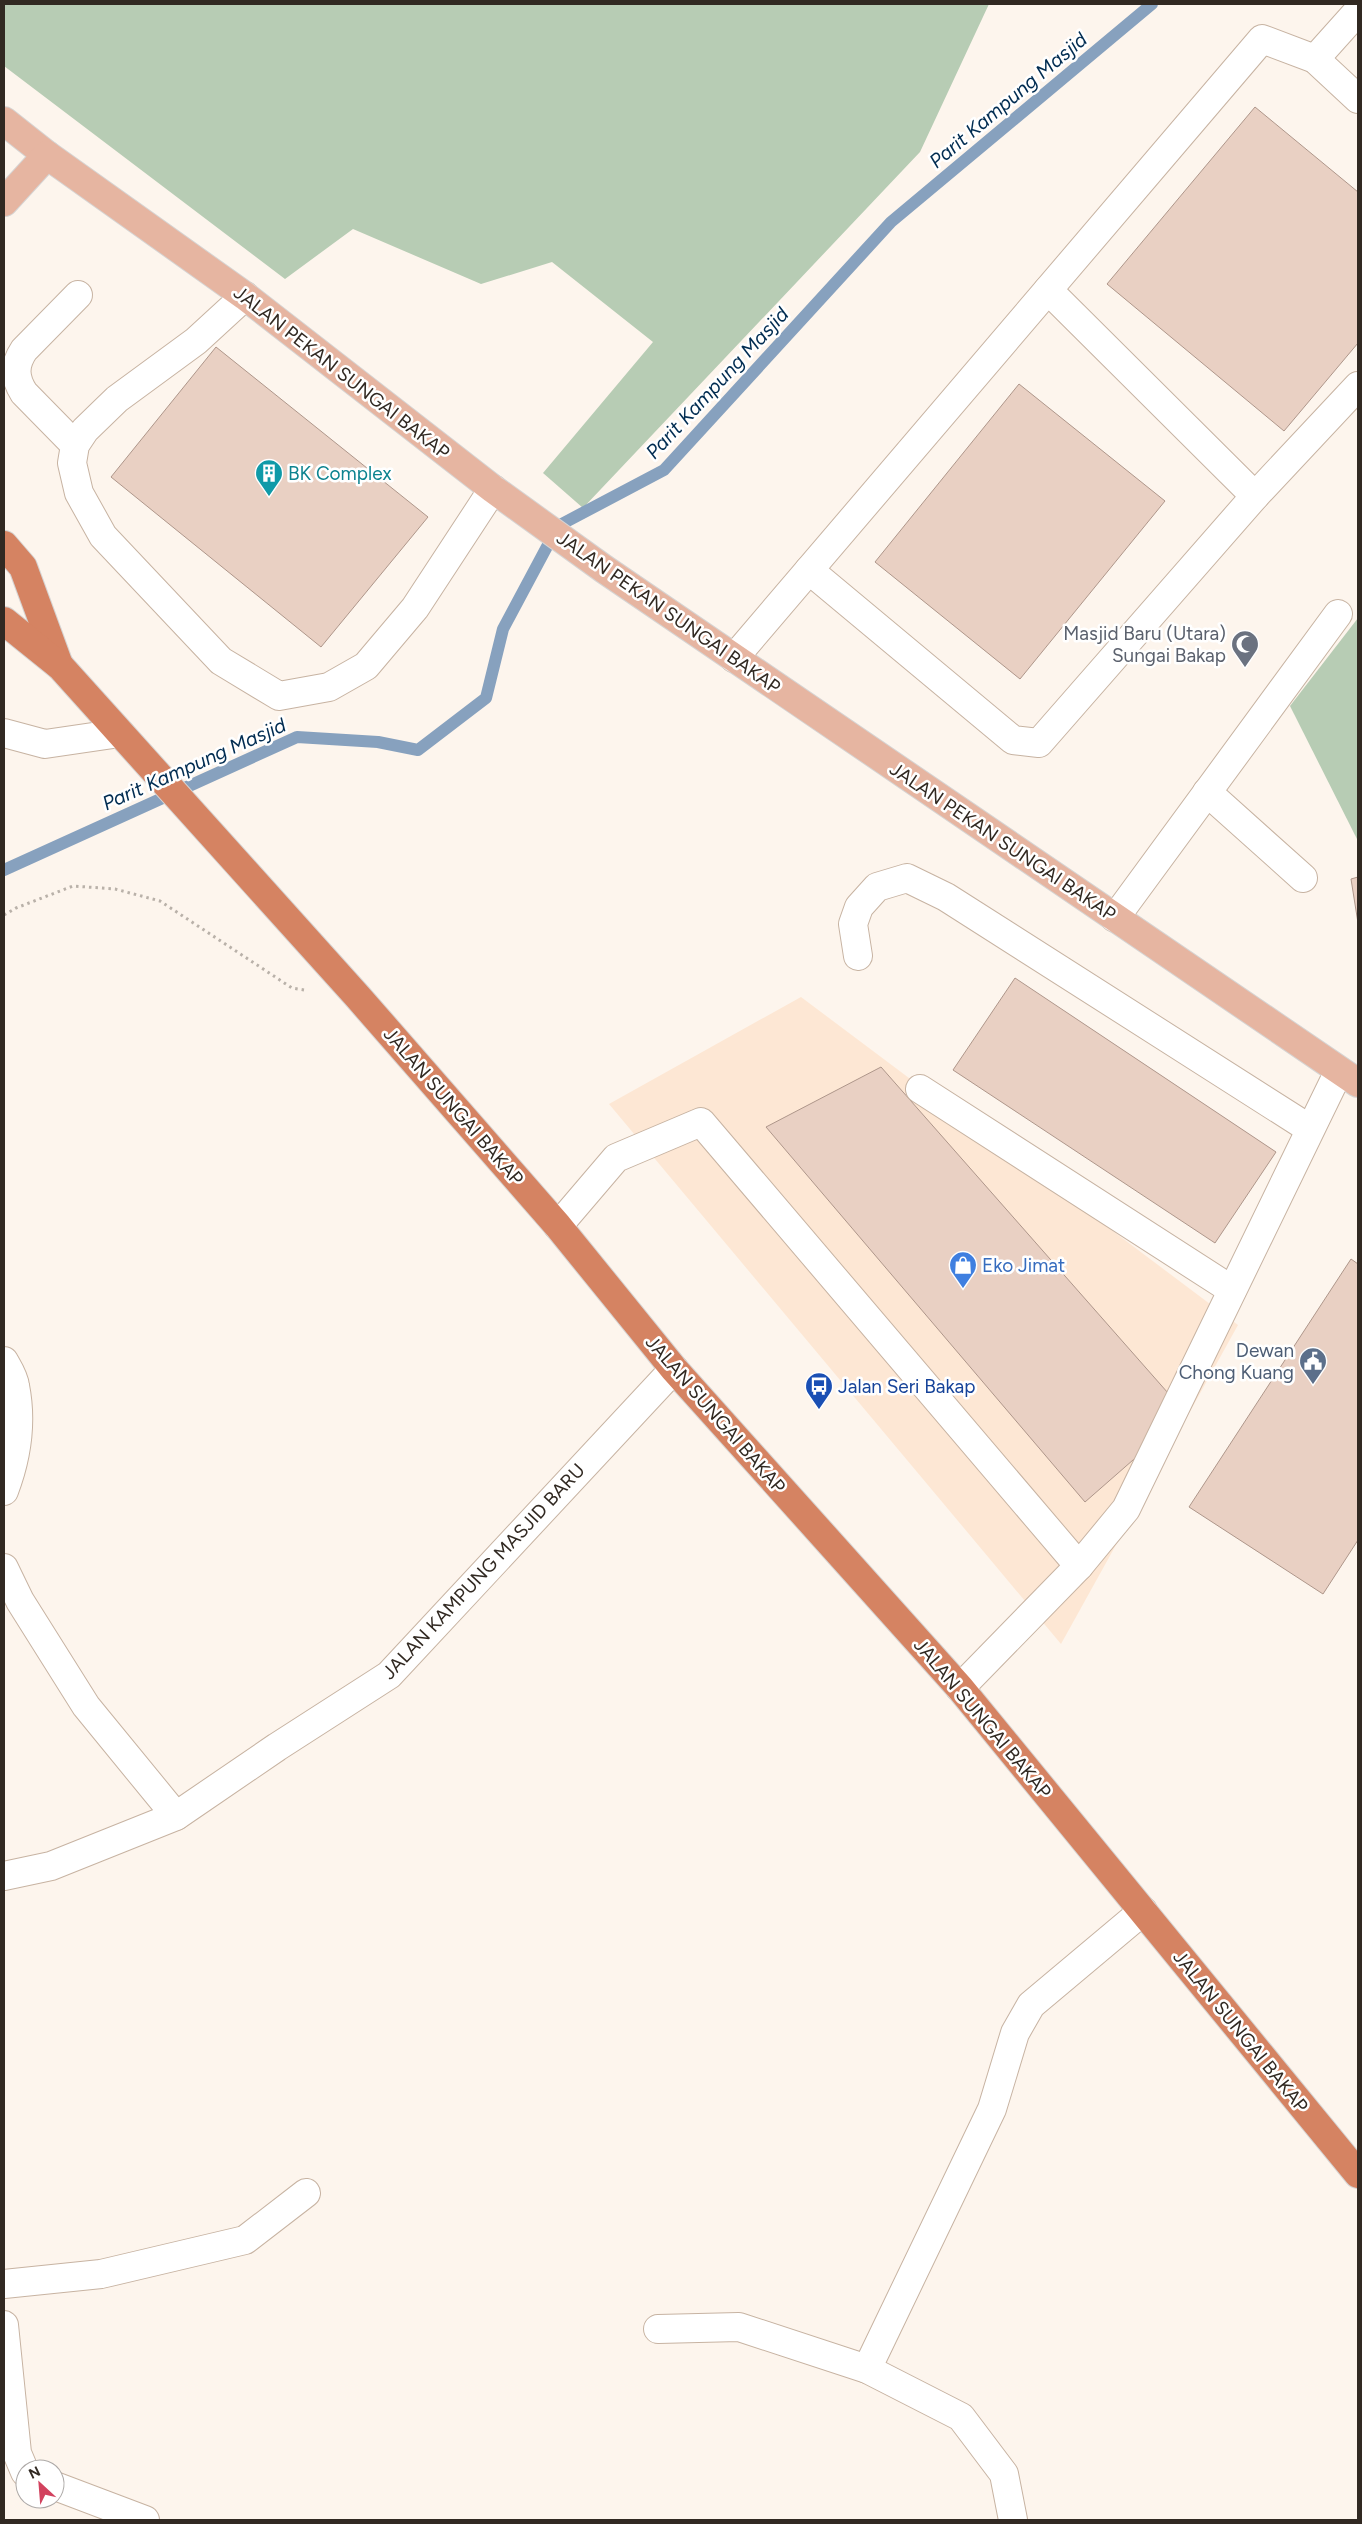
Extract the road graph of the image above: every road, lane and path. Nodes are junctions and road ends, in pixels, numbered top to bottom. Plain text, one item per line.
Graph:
1 (1358, 11) edge
2 (1315, 59) junction
3 (1358, 99) edge
4 (4, 121) edge
5 (48, 155) junction
6 (4, 202) edge
7 (1048, 290) junction
8 (78, 295) dead end
9 (245, 296) junction
10 (1358, 386) edge
11 (75, 445) junction
12 (494, 490) junction
13 (1255, 496) junction
14 (4, 545) edge
15 (809, 570) junction
16 (1338, 614) dead end
17 (4, 622) edge
18 (734, 658) junction
19 (60, 666) junction
20 (4, 733) edge
21 (120, 733) junction
22 (1207, 792) junction
23 (1303, 878) dead end
24 (4, 916) edge
25 (1115, 918) junction
26 (858, 956) dead end
27 (358, 997) junction
28 (1349, 1077) edge
29 (920, 1089) dead end
30 (1310, 1129) junction
31 (558, 1226) junction
32 (1232, 1290) junction
33 (4, 1361) edge
34 (674, 1369) junction
35 (4, 1491) edge
36 (1079, 1566) junction
37 (4, 1568) edge
38 (960, 1688) junction
39 (176, 1816) junction
40 (4, 1876) edge
41 (1143, 1911) junction
42 (1358, 2174) edge
43 (306, 2193) dead end
44 (4, 2284) edge
45 (4, 2325) edge
46 (658, 2329) dead end
47 (867, 2369) junction
48 (20, 2459) edge
49 (65, 2490) edge
50 (145, 2520) edge
51 (1012, 2520) edge

1 - 2 street
2 - 3 street
2 - 7 street
4 - 5 main road, JALAN PEKAN SUNGAI BAKAP
5 - 6 main road
5 - 9 main road, JALAN PEKAN SUNGAI BAKAP
7 - 13 street
7 - 15 street
8 - 11 street
9 - 11 street
9 - 12 main road, JALAN PEKAN SUNGAI BAKAP
10 - 13 street
11 - 12 street
12 - 18 main road, JALAN PEKAN SUNGAI BAKAP
13 - 15 street
14 - 19 highway, JALAN SUNGAI BAKAP
15 - 18 street
16 - 22 street
17 - 19 highway, JALAN SUNGAI BAKAP
18 - 25 main road, JALAN PEKAN SUNGAI BAKAP
19 - 21 highway, JALAN SUNGAI BAKAP
20 - 21 street
21 - 27 highway, JALAN SUNGAI BAKAP
22 - 23 street
22 - 25 street
24 - 27 path
25 - 28 main road, JALAN PEKAN SUNGAI BAKAP
26 - 30 street
27 - 31 highway, JALAN SUNGAI BAKAP
28 - 30 street
29 - 32 street
30 - 32 street
31 - 34 highway, JALAN SUNGAI BAKAP
31 - 36 street
32 - 36 street
33 - 35 street
34 - 38 highway, JALAN SUNGAI BAKAP
34 - 39 street, JALAN KAMPUNG MASJID BARU
36 - 38 street
37 - 39 street
38 - 41 highway, JALAN SUNGAI BAKAP
39 - 40 street, JALAN KAMPUNG MASJID BARU
41 - 42 highway, JALAN SUNGAI BAKAP
41 - 47 street
43 - 44 street
45 - 48 street
46 - 47 street
47 - 51 street
49 - 50 street

